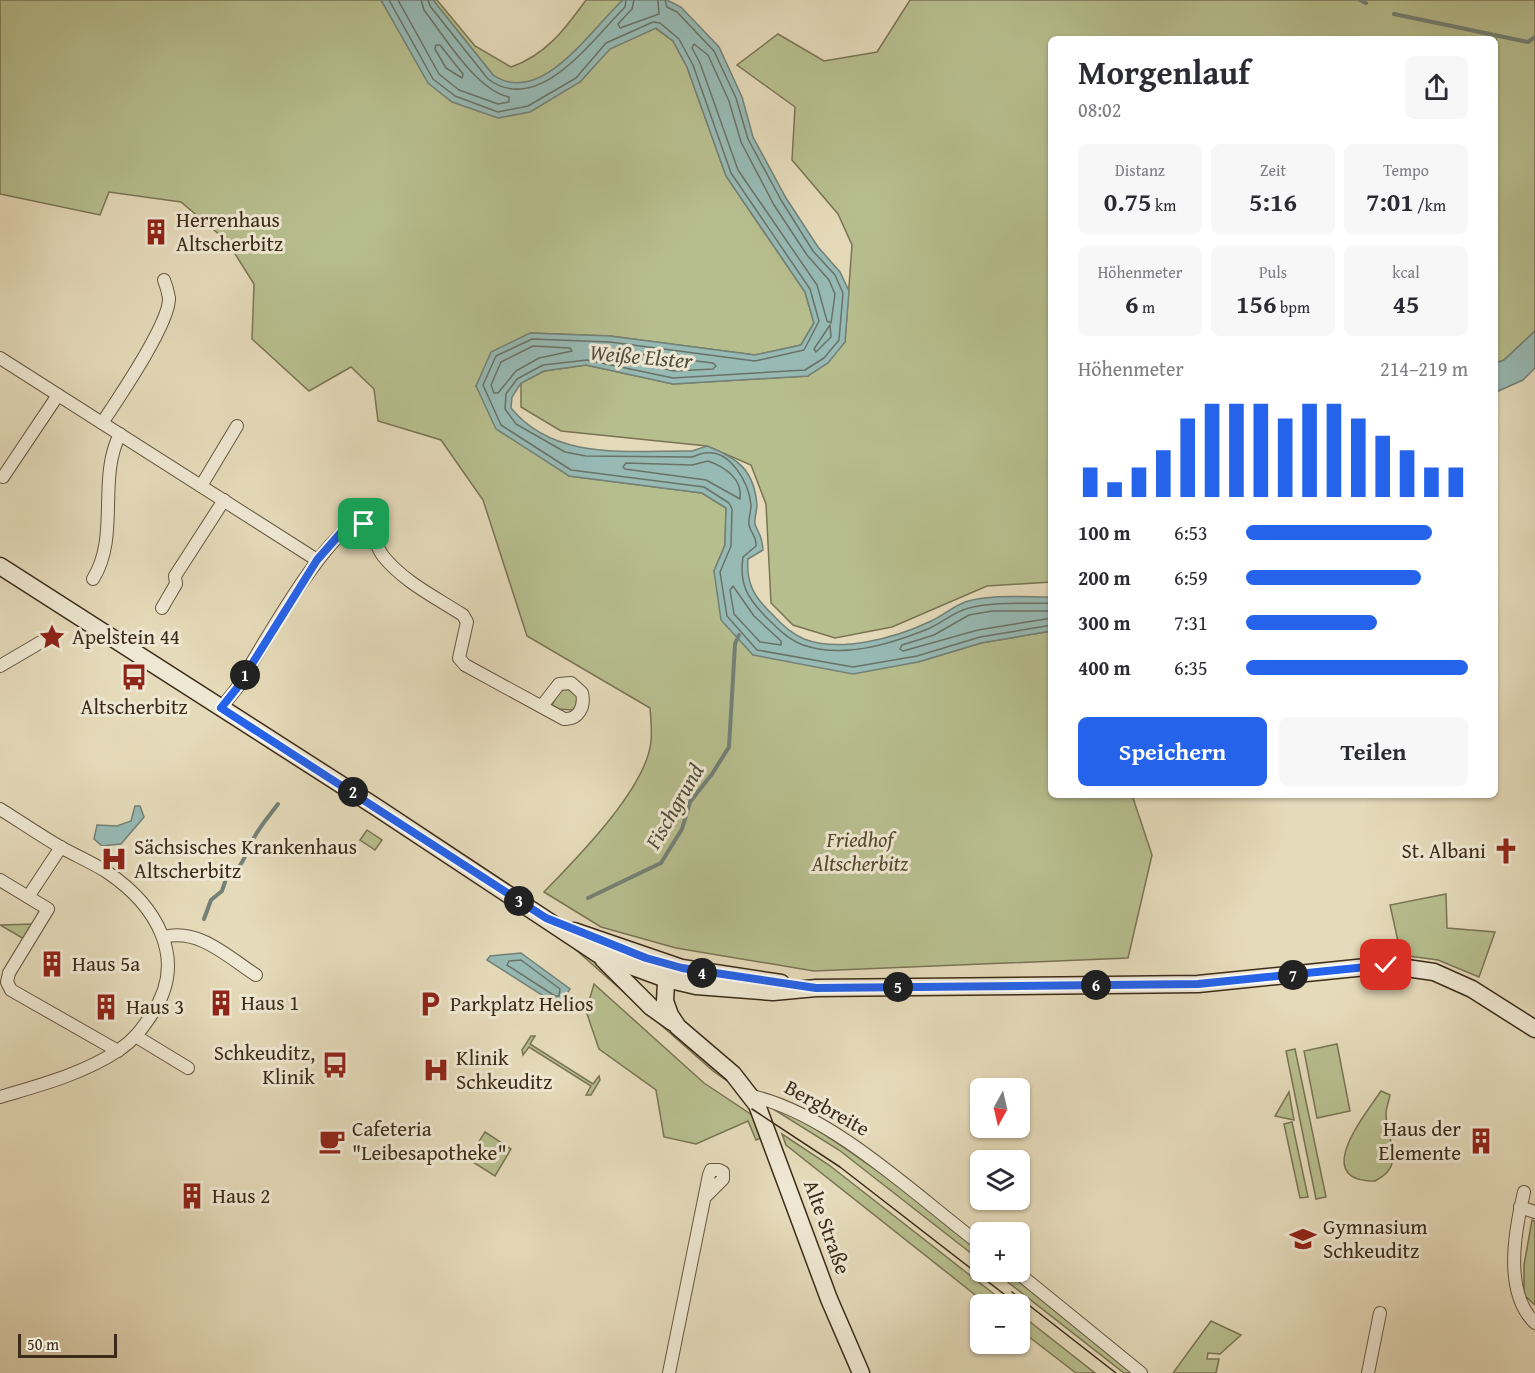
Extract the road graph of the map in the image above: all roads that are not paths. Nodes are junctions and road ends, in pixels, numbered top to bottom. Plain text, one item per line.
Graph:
1 (164, 280) dead end
2 (0, 358) edge
3 (58, 395) junction
4 (102, 423) junction
5 (237, 426) dead end
6 (120, 434) junction
7 (3, 477) dead end
8 (201, 486) junction
9 (224, 500) junction
10 (317, 560) junction
11 (0, 566) edge
12 (93, 579) dead end
13 (162, 608) dead end
14 (41, 642) dead end
15 (0, 666) edge
16 (542, 706) dead end
17 (221, 708) junction
18 (0, 810) edge
19 (61, 847) junction
20 (0, 879) edge
21 (28, 897) junction
22 (546, 918) junction
23 (164, 937) junction
24 (598, 954) junction
25 (644, 964) junction
26 (667, 972) junction
27 (256, 975) dead end
28 (816, 988) junction
29 (641, 996) junction
30 (1533, 1025) edge
31 (678, 1027) junction
32 (136, 1037) junction
33 (118, 1051) junction
34 (188, 1068) dead end
35 (752, 1096) junction
36 (0, 1097) edge
37 (1524, 1192) dead end
38 (705, 1197) dead end
39 (1520, 1207) junction
40 (1535, 1212) edge
41 (970, 1236) edge
42 (1029, 1282) edge
43 (1380, 1313) dead end
44 (1535, 1323) edge
45 (669, 1373) edge
46 (861, 1373) edge
47 (1141, 1373) edge
48 (1368, 1373) edge

1 - 4 street
2 - 3 street
3 - 4 street
3 - 7 street
4 - 6 street
5 - 8 street
6 - 8 street
6 - 12 street
8 - 9 street
9 - 10 street
9 - 13 street
10 - 16 street
10 - 17 street
11 - 17 street
14 - 15 street
17 - 22 street
18 - 19 street
19 - 21 street
19 - 23 street
20 - 21 street
21 - 33 street
22 - 24 street
22 - 25 street
23 - 27 street
23 - 32 street
24 - 25 street
24 - 29 street
25 - 26 street
25 - 29 street
26 - 28 street
26 - 28 street
26 - 31 street, Bergbreite
28 - 30 street
29 - 31 street
31 - 35 street, Bergbreite
32 - 33 street
32 - 34 street
33 - 36 street
35 - 41 street, Bergbreite
35 - 46 street, Alte Straße
37 - 39 street
38 - 45 street
39 - 40 street
39 - 44 street
42 - 47 street
43 - 48 street

